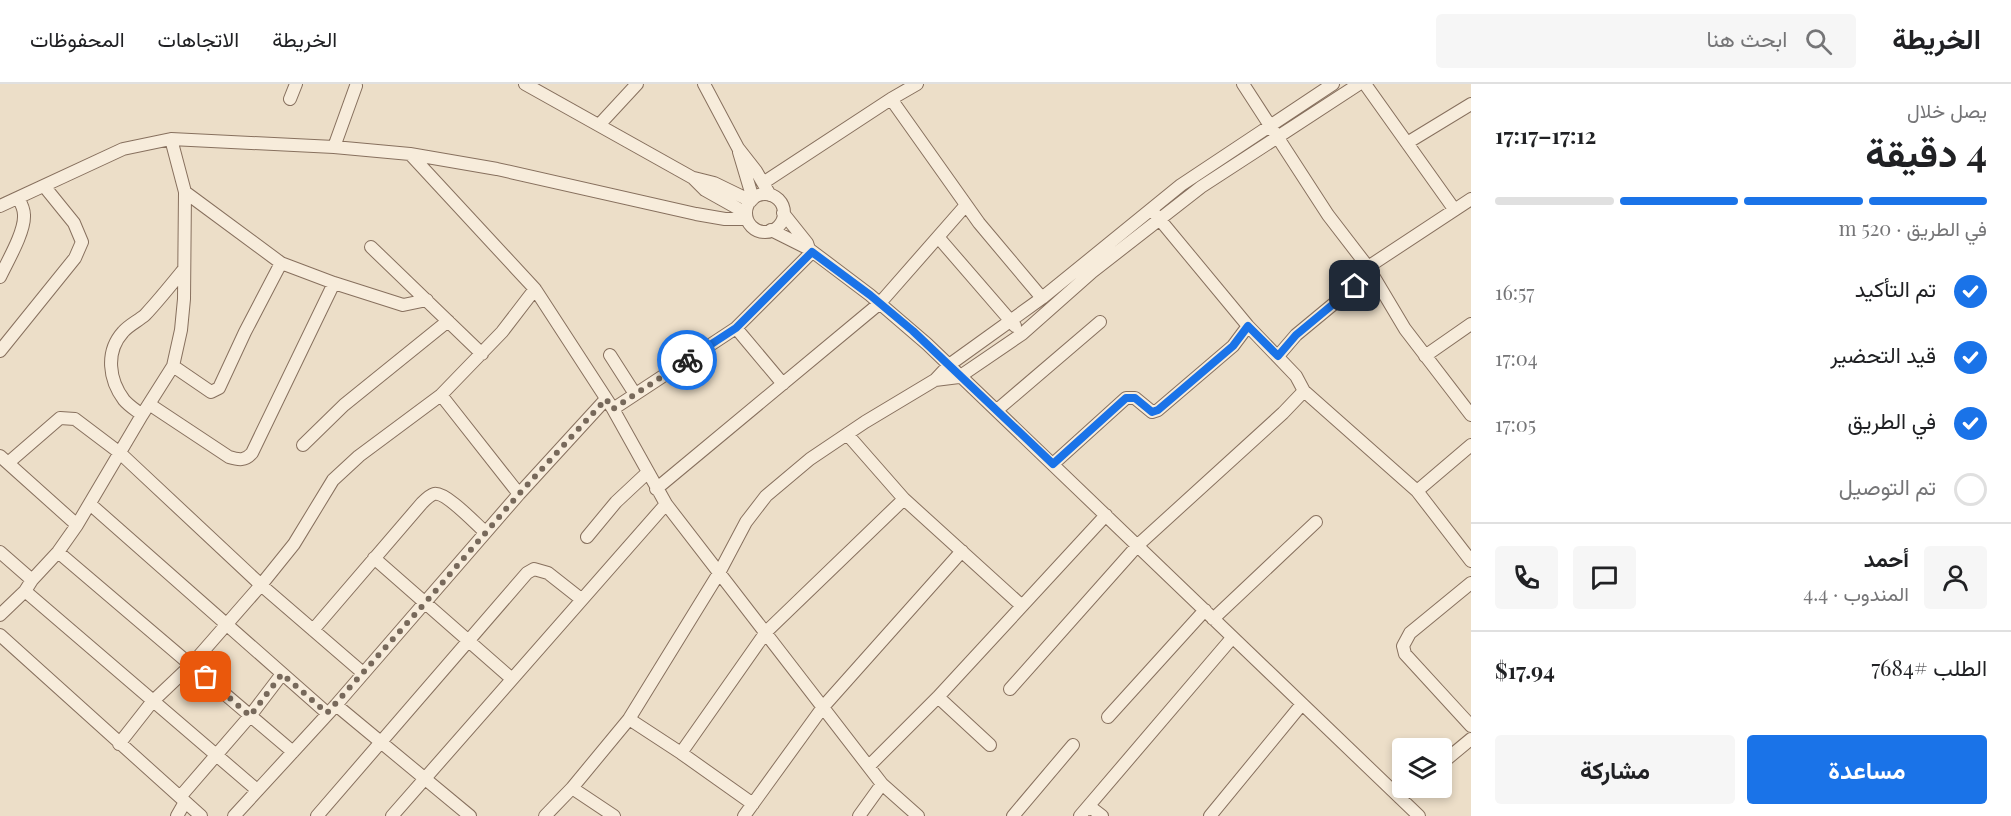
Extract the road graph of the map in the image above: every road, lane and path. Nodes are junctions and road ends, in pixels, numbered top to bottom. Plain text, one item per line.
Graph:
1 (296, 84) edge
2 (525, 84) edge
3 (637, 84) edge
4 (704, 84) edge
5 (917, 84) edge
6 (1243, 84) edge
7 (1333, 84) edge
8 (1359, 84) edge
9 (1365, 84) edge
10 (356, 86) dead end
11 (290, 99) dead end
12 (891, 99) junction
13 (1471, 104) edge
14 (1270, 124) junction
15 (599, 125) junction
16 (1278, 136) junction
17 (171, 139) junction
18 (1407, 143) junction
19 (334, 147) junction
20 (738, 148) junction
21 (411, 154) junction
22 (693, 178) junction
23 (763, 183) junction
24 (44, 186) junction
25 (185, 192) junction
26 (770, 195) junction
27 (18, 198) junction
28 (1471, 199) edge
29 (752, 200) junction
30 (966, 205) junction
31 (0, 206) edge
32 (1151, 209) junction
33 (1454, 209) junction
34 (783, 213) junction
35 (747, 216) junction
36 (1160, 220) junction
37 (771, 230) junction
38 (938, 237) junction
39 (371, 247) dead end
40 (810, 250) junction
41 (281, 263) junction
42 (184, 269) junction
43 (1370, 270) junction
44 (0, 278) edge
45 (334, 283) junction
46 (535, 289) junction
47 (1042, 298) junction
48 (427, 300) junction
49 (880, 303) junction
50 (448, 321) junction
51 (1011, 321) junction
52 (1100, 322) dead end
53 (1471, 324) edge
54 (1248, 326) junction
55 (736, 328) junction
56 (1022, 334) junction
57 (0, 351) edge
58 (482, 354) junction
59 (610, 355) dead end
60 (1278, 356) junction
61 (1425, 356) junction
62 (949, 364) junction
63 (173, 366) junction
64 (959, 377) junction
65 (936, 380) junction
66 (783, 384) junction
67 (1304, 391) junction
68 (635, 394) junction
69 (441, 395) junction
70 (609, 404) junction
71 (146, 409) junction
72 (997, 410) junction
73 (1471, 415) edge
74 (847, 434) junction
75 (303, 445) dead end
76 (1471, 445) edge
77 (120, 453) junction
78 (4, 460) edge
79 (1053, 464) junction
80 (647, 473) junction
81 (656, 489) junction
82 (1417, 491) junction
83 (519, 494) junction
84 (904, 499) junction
85 (90, 504) junction
86 (666, 504) junction
87 (1106, 515) junction
88 (1316, 522) dead end
89 (77, 525) junction
90 (485, 532) junction
91 (587, 537) dead end
92 (1138, 545) junction
93 (962, 551) junction
94 (0, 552) edge
95 (58, 552) junction
96 (374, 558) junction
97 (1471, 561) edge
98 (719, 573) junction
99 (1471, 583) edge
100 (28, 585) junction
101 (261, 585) junction
102 (581, 599) junction
103 (425, 603) junction
104 (1022, 606) junction
105 (0, 615) edge
106 (1209, 615) junction
107 (226, 624) junction
108 (313, 630) junction
109 (766, 632) junction
110 (0, 635) edge
111 (1232, 638) junction
112 (467, 640) junction
113 (191, 665) junction
114 (363, 673) junction
115 (282, 674) junction
116 (512, 678) junction
117 (1010, 688) dead end
118 (938, 697) junction
119 (152, 702) junction
120 (1302, 704) junction
121 (823, 707) junction
122 (331, 709) junction
123 (250, 716) junction
124 (1108, 717) dead end
125 (629, 719) junction
126 (1471, 726) edge
127 (1471, 739) edge
128 (381, 743) junction
129 (119, 744) junction
130 (990, 745) dead end
131 (1073, 745) dead end
132 (293, 752) junction
133 (681, 753) junction
134 (1452, 755) edge
135 (216, 756) junction
136 (869, 766) junction
137 (425, 779) junction
138 (882, 784) junction
139 (572, 788) junction
140 (257, 790) junction
141 (1392, 790) edge
142 (1400, 798) edge
143 (183, 799) junction
144 (753, 804) junction
145 (1089, 806) junction
146 (177, 816) edge
147 (201, 816) edge
148 (234, 816) edge
149 (317, 816) edge
150 (392, 816) edge
151 (470, 816) edge
152 (545, 816) edge
153 (614, 816) edge
154 (744, 816) edge
155 (859, 816) edge
156 (918, 816) edge
157 (1013, 816) edge
158 (1080, 816) edge
159 (1102, 816) edge
160 (1210, 816) edge
161 (1419, 816) edge

1 - 11 street
2 - 15 street
3 - 15 street
4 - 20 street
5 - 12 street
6 - 14 street
7 - 14 street
8 - 16 street
9 - 18 street
10 - 19 street
12 - 23 street
12 - 30 street
13 - 18 street
14 - 16 street
14 - 32 street
15 - 22 street
16 - 36 street
16 - 43 street
17 - 19 street
17 - 24 street
17 - 25 street
18 - 33 street
19 - 21 street
20 - 23 street
20 - 29 street
21 - 35 street
21 - 46 street
22 - 29 street
22 - 35 street
23 - 26 street
24 - 27 street
24 - 57 street
25 - 41 street
25 - 42 street
26 - 29 street
26 - 34 street
27 - 31 street
27 - 44 street
28 - 33 street
29 - 35 street
30 - 38 street
30 - 47 street
32 - 36 street
32 - 47 street
33 - 43 street
34 - 37 street
34 - 40 street
35 - 37 street
36 - 54 street
36 - 56 street
37 - 40 street
38 - 49 street
38 - 51 street
39 - 48 street
40 - 49 street
40 - 55 street
41 - 45 street
41 - 63 street
42 - 63 street
42 - 71 street
43 - 60 street
43 - 61 street
45 - 48 street
45 - 71 street
46 - 58 street
46 - 70 street
47 - 51 street
48 - 50 street
49 - 62 street
49 - 66 street
50 - 58 street
50 - 75 street
51 - 56 street
51 - 62 street
52 - 72 street
53 - 61 street
54 - 60 street
54 - 79 street
55 - 66 street
55 - 68 street
56 - 64 street
58 - 69 street
59 - 68 street
60 - 67 street
61 - 73 street
62 - 64 street
62 - 65 street
63 - 71 street
64 - 65 street
64 - 72 street
65 - 74 street
66 - 81 street
67 - 82 street
67 - 92 street
68 - 70 street
69 - 83 street
69 - 101 street
70 - 80 street
70 - 83 street
71 - 77 street
72 - 79 street
74 - 84 street
74 - 98 street
76 - 82 street
77 - 78 street
77 - 85 street
77 - 101 street
78 - 89 street
79 - 87 street
80 - 81 street
80 - 91 street
81 - 86 street
82 - 97 street
83 - 90 street
84 - 93 street
84 - 109 street
85 - 89 street
85 - 107 street
86 - 98 street
86 - 102 street
87 - 92 street
87 - 104 street
88 - 106 street
89 - 95 street
90 - 96 street
90 - 103 street
92 - 106 street
92 - 117 street
93 - 104 street
93 - 121 street
94 - 100 street
95 - 100 street
95 - 113 street
96 - 103 street
96 - 108 street
98 - 109 street
98 - 125 street
99 - 126 street
100 - 105 street
100 - 119 street
101 - 107 street
101 - 108 street
102 - 112 street
102 - 116 street
103 - 112 street
103 - 114 street
104 - 118 street
106 - 111 street
106 - 124 street
107 - 113 street
107 - 115 street
108 - 114 street
109 - 121 street
109 - 133 street
110 - 129 street
111 - 120 street
111 - 145 street
112 - 116 street
112 - 128 street
113 - 119 street
113 - 123 street
114 - 122 street
115 - 122 street
115 - 123 street
116 - 137 street
118 - 130 street
118 - 136 street
119 - 129 street
119 - 135 street
120 - 141 street
120 - 160 street
121 - 136 street
121 - 144 street
122 - 128 street
122 - 132 street
123 - 132 street
123 - 135 street
125 - 133 street
125 - 139 street
127 - 134 street
128 - 137 street
128 - 149 street
129 - 143 street
131 - 157 street
132 - 140 street
133 - 144 street
135 - 140 street
135 - 143 street
136 - 138 street
137 - 150 street
137 - 151 street
138 - 155 street
138 - 156 street
139 - 152 street
139 - 153 street
140 - 148 street
142 - 161 street
143 - 146 street
143 - 147 street
144 - 154 street
145 - 158 street
145 - 159 street

